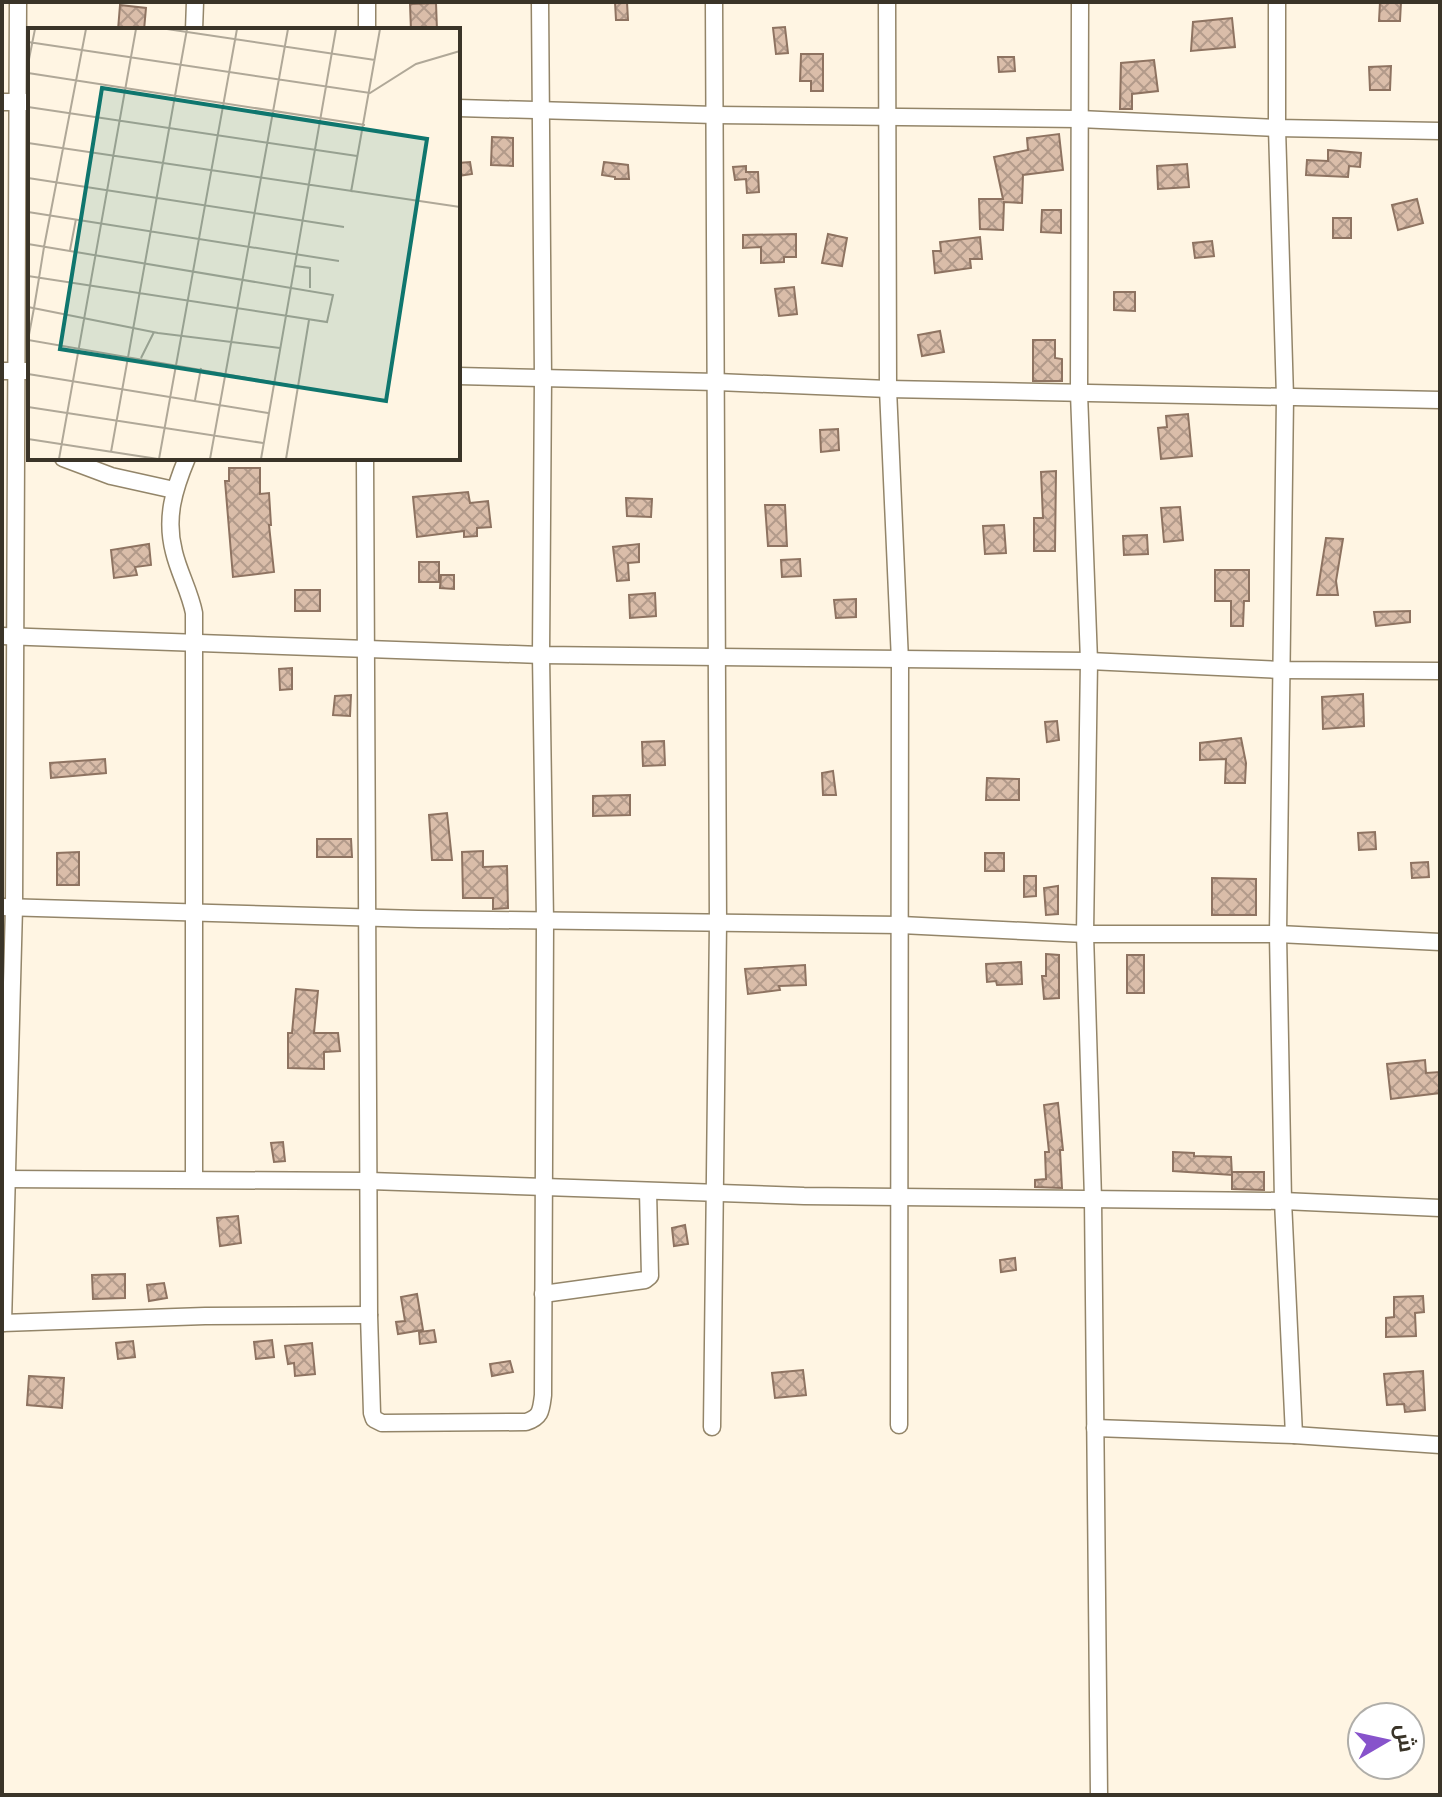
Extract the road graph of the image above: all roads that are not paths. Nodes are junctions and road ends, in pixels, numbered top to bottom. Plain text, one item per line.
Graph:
1 (18, 2) edge
2 (195, 2) edge
3 (367, 2) edge
4 (540, 2) edge
5 (714, 2) edge
6 (887, 2) edge
7 (1080, 2) edge
8 (1277, 2) edge
9 (194, 28) edge
10 (367, 28) edge
11 (16, 102) edge
12 (460, 108) edge
13 (542, 109) junction
14 (715, 115) junction
15 (886, 117) junction
16 (1079, 119) junction
17 (1277, 128) junction
18 (1440, 131) edge
19 (16, 371) edge
20 (460, 376) edge
21 (543, 378) junction
22 (717, 382) junction
23 (888, 389) junction
24 (1079, 393) junction
25 (1285, 397) junction
26 (1440, 400) edge
27 (23, 443) edge
28 (68, 460) edge
29 (186, 460) edge
30 (365, 460) edge
31 (174, 490) junction
32 (9, 636) edge
33 (194, 643) junction
34 (366, 650) junction
35 (541, 655) junction
36 (718, 657) junction
37 (900, 661) junction
38 (1089, 661) junction
39 (1282, 670) junction
40 (1440, 671) edge
41 (8, 771) edge
42 (8, 907) edge
43 (195, 911) junction
44 (369, 916) junction
45 (545, 921) junction
46 (718, 923) junction
47 (901, 925) junction
48 (1085, 934) junction
49 (1278, 934) junction
50 (1440, 942) edge
51 (5, 1179) edge
52 (194, 1179) junction
53 (370, 1181) junction
54 (544, 1188) junction
55 (648, 1191) junction
56 (716, 1193) junction
57 (901, 1198) junction
58 (1093, 1199) junction
59 (1283, 1201) junction
60 (1440, 1208) edge
61 (543, 1294) junction
62 (369, 1315) junction
63 (2, 1323) edge
64 (899, 1425) dead end
65 (712, 1427) dead end
66 (1095, 1428) junction
67 (1294, 1435) junction
68 (1440, 1445) edge
69 (1099, 1795) edge

1 - 11 street
2 - 9 street
3 - 10 street
4 - 13 street
5 - 14 street
6 - 15 street
7 - 16 street
8 - 17 street
11 - 19 street
12 - 13 street
13 - 14 street
13 - 21 street
14 - 15 street
14 - 22 street
15 - 16 street
15 - 23 street
16 - 17 street
16 - 24 street
17 - 18 street
17 - 25 street
19 - 27 street
20 - 21 street
21 - 22 street
21 - 35 street
22 - 23 street
22 - 36 street
23 - 24 street
23 - 37 street
24 - 25 street
24 - 38 street
25 - 26 street
25 - 39 street
27 - 32 street
28 - 31 street
29 - 31 street
30 - 34 street
31 - 33 street
32 - 33 street
32 - 41 street
33 - 34 street
33 - 43 street
34 - 35 street
34 - 44 street
35 - 36 street
35 - 45 street
36 - 37 street
36 - 46 street
37 - 38 street
37 - 47 street
38 - 39 street
38 - 48 street
39 - 40 street
39 - 49 street
41 - 42 street
42 - 43 street
42 - 51 street
43 - 44 street
43 - 52 street
44 - 45 street
44 - 53 street
45 - 46 street
45 - 54 street
46 - 47 street
46 - 56 street
47 - 48 street
47 - 57 street
48 - 49 street
48 - 58 street
49 - 50 street
49 - 59 street
51 - 52 street
51 - 63 street
52 - 53 street
53 - 54 street
53 - 62 street
54 - 55 street
54 - 61 street
55 - 56 street
55 - 61 street
56 - 57 street
56 - 65 street
57 - 58 street
57 - 64 street
58 - 59 street
58 - 66 street
59 - 60 street
59 - 67 street
61 - 62 street
62 - 63 street
66 - 67 street
66 - 69 street
67 - 68 street

